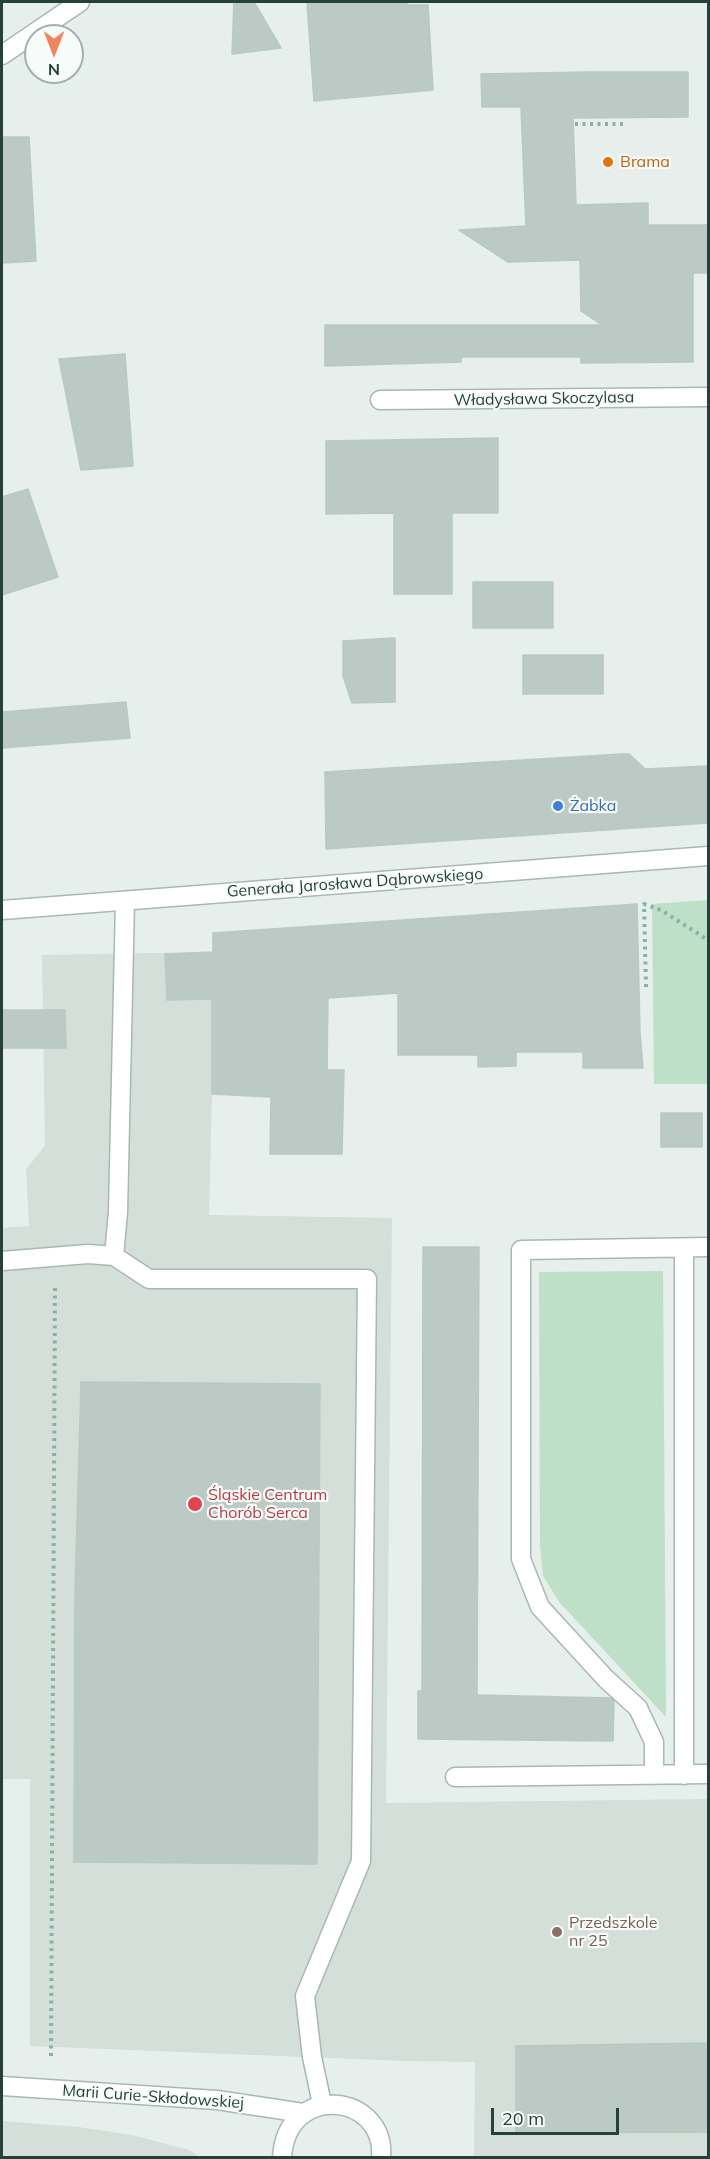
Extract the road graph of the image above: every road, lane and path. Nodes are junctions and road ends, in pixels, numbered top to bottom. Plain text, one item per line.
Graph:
1 (68, 5) edge
2 (2, 55) edge
3 (575, 124) dead end
4 (627, 124) dead end
5 (708, 397) edge
6 (380, 400) dead end
7 (708, 856) edge
8 (125, 901) junction
9 (2, 910) edge
10 (708, 940) edge
11 (646, 987) dead end
12 (708, 1247) edge
13 (684, 1248) junction
14 (114, 1256) junction
15 (55, 1257) junction
16 (2, 1261) edge
17 (708, 1774) edge
18 (654, 1775) junction
19 (684, 1775) junction
20 (455, 1777) dead end
21 (51, 2056) dead end
22 (2, 2086) edge
23 (322, 2104) junction
24 (303, 2113) junction
25 (282, 2157) edge
26 (381, 2157) edge

1 - 2 street
3 - 4 path
5 - 6 street, Władysława Skoczylasa
7 - 8 street, Generała Jarosława Dąbrowskiego
8 - 9 street, Generała Jarosława Dąbrowskiego
8 - 14 street
10 - 11 path
12 - 13 street
13 - 18 street
13 - 19 street
14 - 15 street
14 - 23 street
15 - 16 street
15 - 21 path
17 - 19 street
18 - 19 street
18 - 20 street
22 - 24 street, Marii Curie-Skłodowskiej
23 - 24 street
23 - 26 street
24 - 25 street

